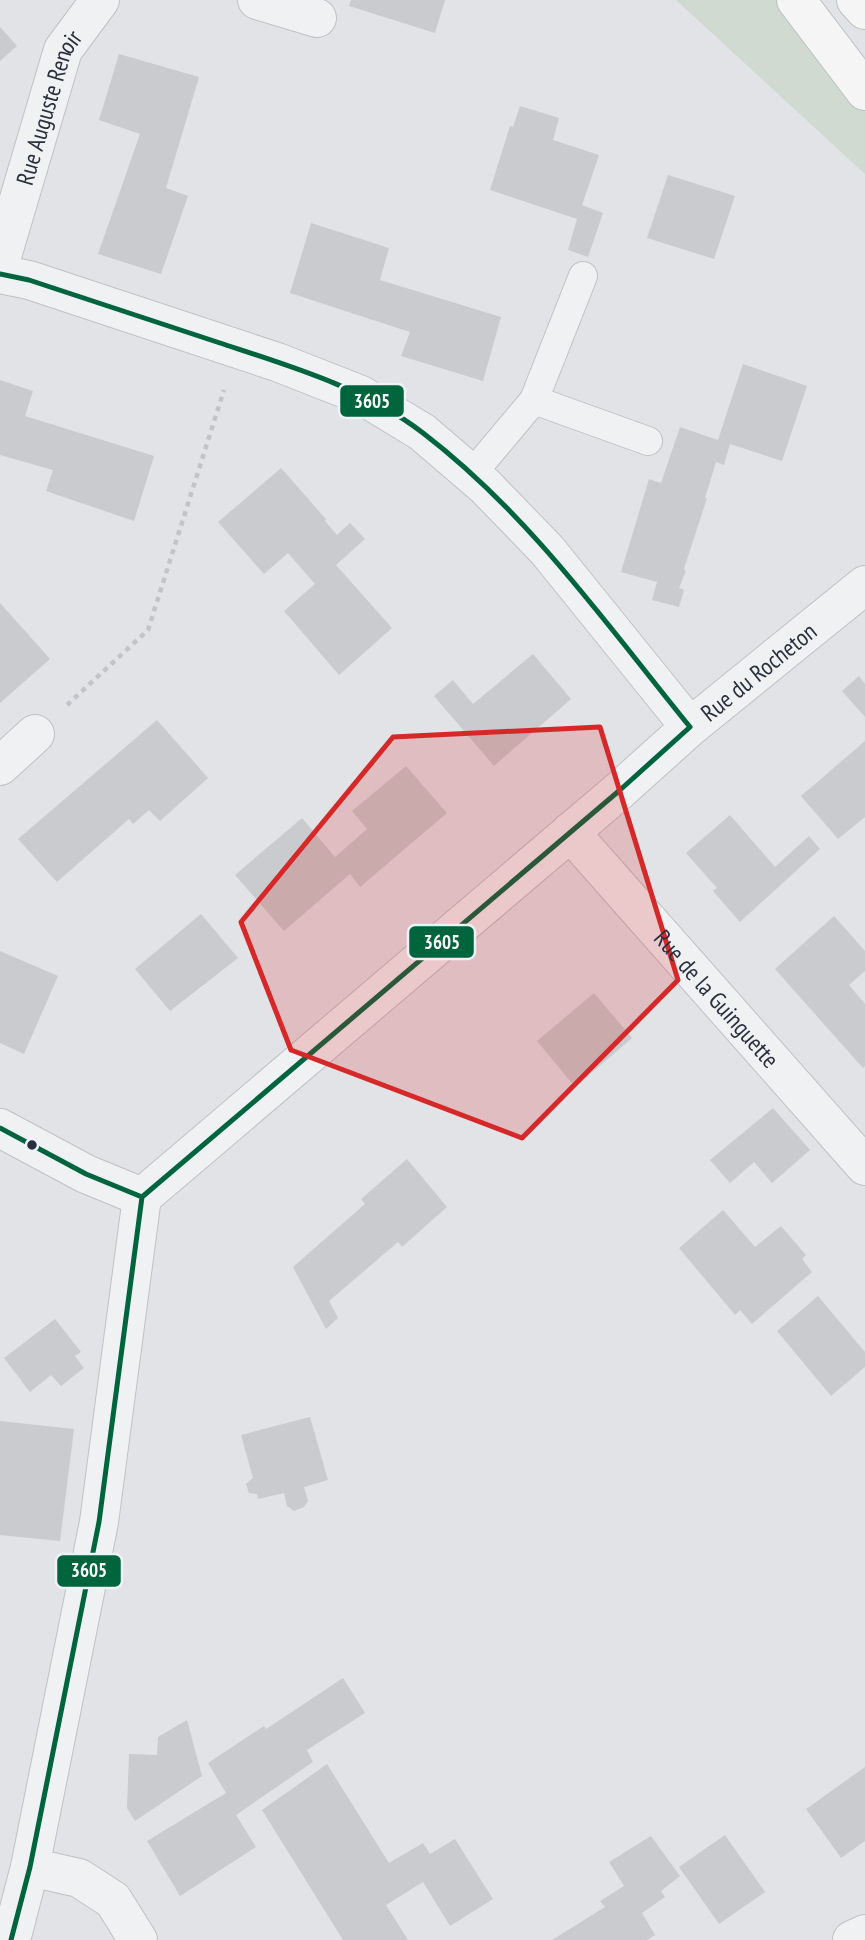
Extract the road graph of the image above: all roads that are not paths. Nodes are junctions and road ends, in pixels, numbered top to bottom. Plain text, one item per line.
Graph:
1 (100, 0) edge
2 (257, 0) edge
3 (796, 0) edge
4 (856, 0) edge
5 (865, 10) edge
6 (317, 18) dead end
7 (865, 91) edge
8 (0, 263) edge
9 (0, 274) edge
10 (583, 276) dead end
11 (534, 400) junction
12 (648, 441) dead end
13 (471, 475) junction
14 (865, 585) edge
15 (690, 727) junction
16 (35, 734) road end
17 (0, 766) edge
18 (570, 832) junction
19 (0, 1128) edge
20 (865, 1166) edge
21 (142, 1197) junction
22 (30, 1867) junction
23 (865, 1934) edge
24 (11, 1940) edge
25 (138, 1940) edge
26 (852, 1940) edge

1 - 8 street, Rue Auguste Renoir
2 - 6 street
3 - 7 main road
4 - 5 main road
9 - 13 street
10 - 11 lane
11 - 12 lane
11 - 13 lane
13 - 15 street
14 - 15 street, Rue du Rocheton
15 - 18 street, Rue du Rocheton
16 - 17 street
18 - 20 street, Rue de la Guinguette
18 - 21 street, Rue du Rocheton
19 - 21 street
21 - 22 street
22 - 24 street
22 - 25 street
23 - 26 street

